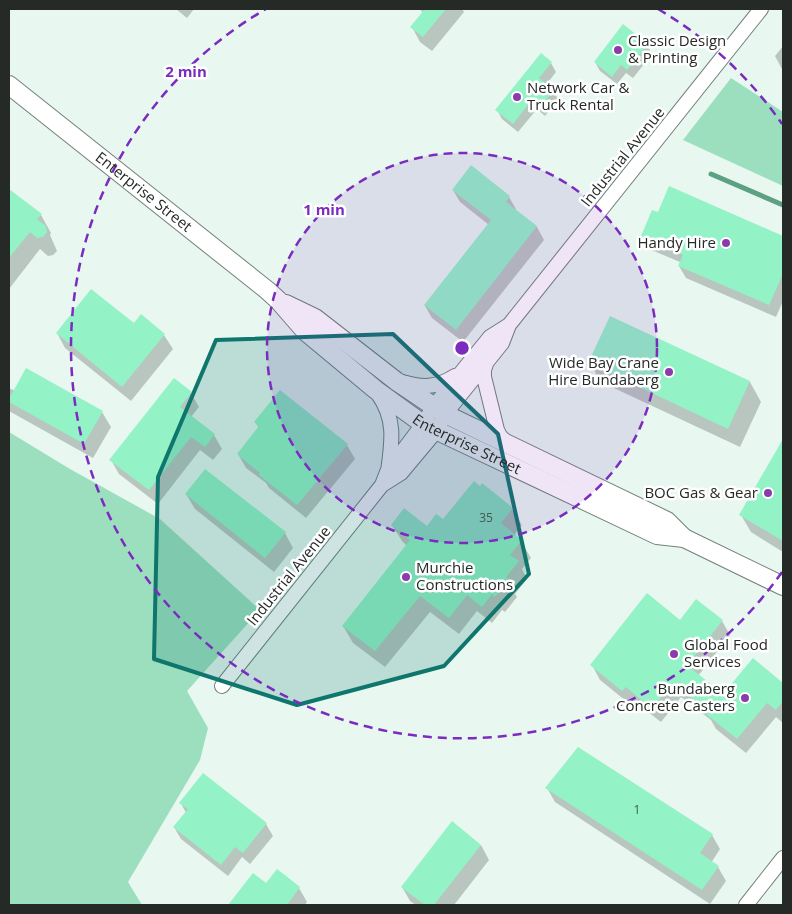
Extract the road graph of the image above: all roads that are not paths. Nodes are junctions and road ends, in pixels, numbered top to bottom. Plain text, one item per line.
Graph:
1 (761, 9) edge
2 (9, 85) edge
3 (278, 300) junction
4 (509, 325) junction
5 (487, 360) junction
6 (462, 372) junction
7 (396, 381) junction
8 (376, 390) junction
9 (440, 410) junction
10 (430, 427) junction
11 (507, 443) junction
12 (388, 472) junction
13 (382, 485) junction
14 (684, 538) junction
15 (783, 586) edge
16 (222, 686) dead end
17 (783, 858) edge
18 (746, 905) edge

1 - 4 street, Industrial Avenue
2 - 3 street, Enterprise Street
3 - 7 street, Enterprise Street
3 - 8 street, Enterprise Street
4 - 5 street, Industrial Avenue
4 - 6 street, Industrial Avenue
5 - 9 street, Industrial Avenue
5 - 11 street
6 - 7 street
6 - 9 street, Industrial Avenue
7 - 9 street, Enterprise Street
8 - 10 street, Enterprise Street
8 - 12 street
9 - 10 street, Industrial Avenue
9 - 11 street, Enterprise Street
10 - 12 street, Industrial Avenue
10 - 13 street, Industrial Avenue
10 - 14 street, Enterprise Street
11 - 14 street, Enterprise Street
12 - 13 street, Industrial Avenue
13 - 16 street, Industrial Avenue
14 - 15 street, Enterprise Street
17 - 18 street

